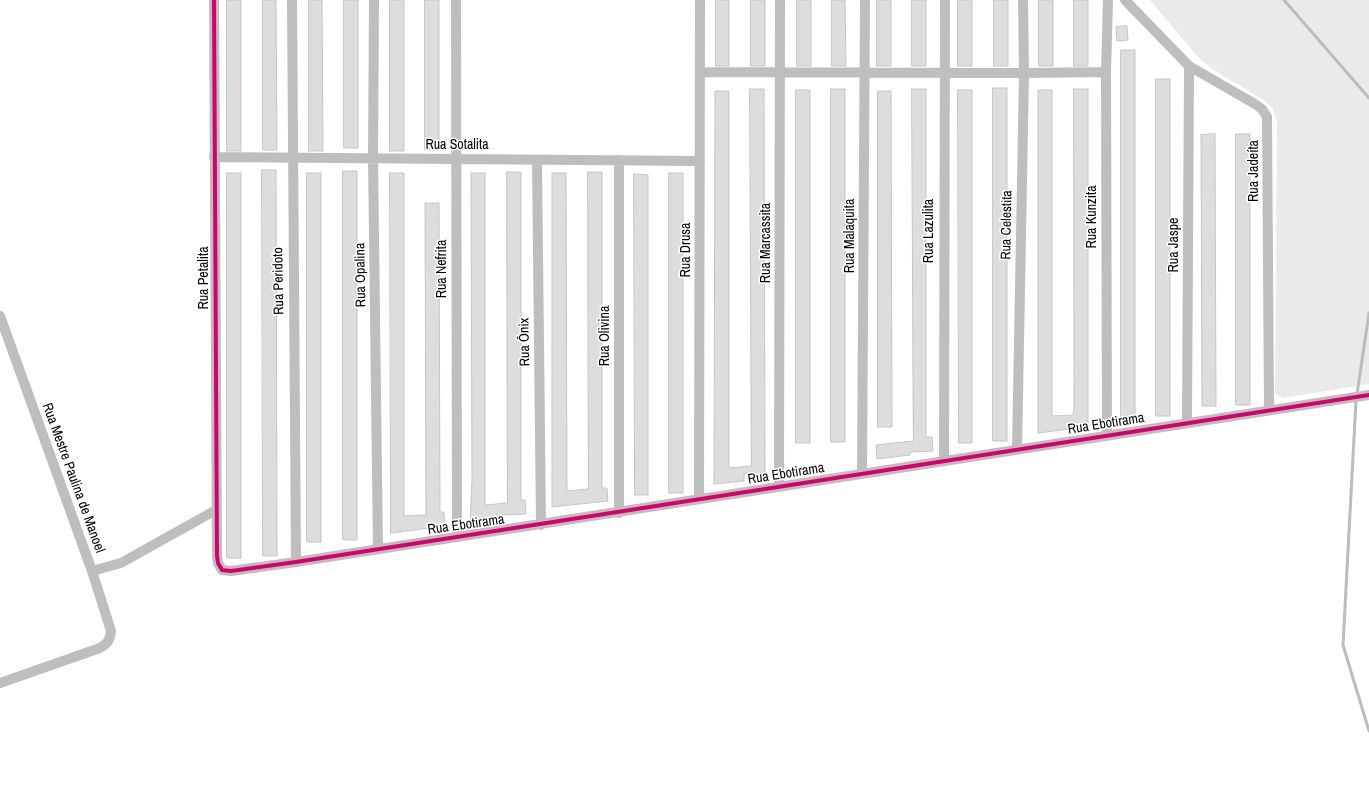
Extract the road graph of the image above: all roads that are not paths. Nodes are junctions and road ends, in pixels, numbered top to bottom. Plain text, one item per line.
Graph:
1 (214, 0) edge
2 (292, 0) edge
3 (374, 0) edge
4 (456, 0) edge
5 (700, 0) edge
6 (780, 0) edge
7 (865, 0) edge
8 (944, 0) edge
9 (1023, 0) edge
10 (1108, 0) edge
11 (1125, 0) edge
12 (1189, 66) junction
13 (700, 72) junction
14 (1106, 72) junction
15 (780, 73) junction
16 (865, 73) junction
17 (943, 73) junction
18 (1024, 73) junction
19 (214, 157) junction
20 (292, 158) junction
21 (373, 158) junction
22 (455, 159) junction
23 (537, 160) junction
24 (619, 160) junction
25 (700, 161) junction
26 (0, 316) edge
27 (1369, 395) edge
28 (1268, 410) junction
29 (1187, 423) junction
30 (1107, 434) junction
31 (1017, 450) junction
32 (944, 461) junction
33 (862, 473) junction
34 (779, 487) junction
35 (700, 499) junction
36 (216, 510) junction
37 (619, 513) junction
38 (541, 525) junction
39 (457, 537) junction
40 (378, 549) junction
41 (217, 556) joint
42 (296, 562) junction
43 (92, 571) junction
44 (0, 683) edge

1 - 19 street, Rua Petalita
2 - 20 street, Rua Peridoto
3 - 21 street, Rua Opalina
4 - 22 street, Rua Nefrita
5 - 13 street, Rua Drusa
6 - 15 street, Rua Marcassita
7 - 16 street, Rua Malaquita
8 - 17 street, Rua Lazulita
9 - 18 street, Rua Celestita
10 - 14 street, Rua Kunzita
11 - 12 street, Rua Jadeíta
12 - 28 street, Rua Jadeíta
12 - 29 street, Rua Jaspe
13 - 15 street
13 - 25 street, Rua Drusa
14 - 18 street
14 - 30 street, Rua Kunzita
15 - 16 street
15 - 34 street, Rua Marcassita
16 - 17 street
16 - 33 street, Rua Malaquita
17 - 18 street
17 - 32 street, Rua Lazulita
18 - 31 street, Rua Celestita
19 - 20 street, Rua Sotalita
19 - 36 street, Rua Petalita
20 - 21 street, Rua Sotalita
20 - 42 street, Rua Peridoto
21 - 22 street, Rua Sotalita
21 - 40 street, Rua Opalina
22 - 23 street, Rua Sotalita
22 - 39 street, Rua Nefrita
23 - 24 street, Rua Sotalita
23 - 38 street, Rua Ônix
24 - 25 street, Rua Sotalita
24 - 37 street, Rua Olivina
25 - 35 street, Rua Drusa
26 - 43 street, Rua Mestre Paulina de Manoel
27 - 28 street, Rua Ebotirama
28 - 29 street, Rua Ebotirama
29 - 30 street, Rua Ebotirama
30 - 31 street, Rua Ebotirama
31 - 32 street, Rua Ebotirama
32 - 33 street, Rua Ebotirama
33 - 34 street, Rua Ebotirama
34 - 35 street, Rua Ebotirama
35 - 37 street, Rua Ebotirama
36 - 41 street, Rua Petalita
36 - 43 street
37 - 38 street, Rua Ebotirama
38 - 39 street, Rua Ebotirama
39 - 40 street, Rua Ebotirama
40 - 42 street, Rua Ebotirama
41 - 42 street, Rua Ebotirama
43 - 44 street, Rua Mestre Paulina de Manoel

